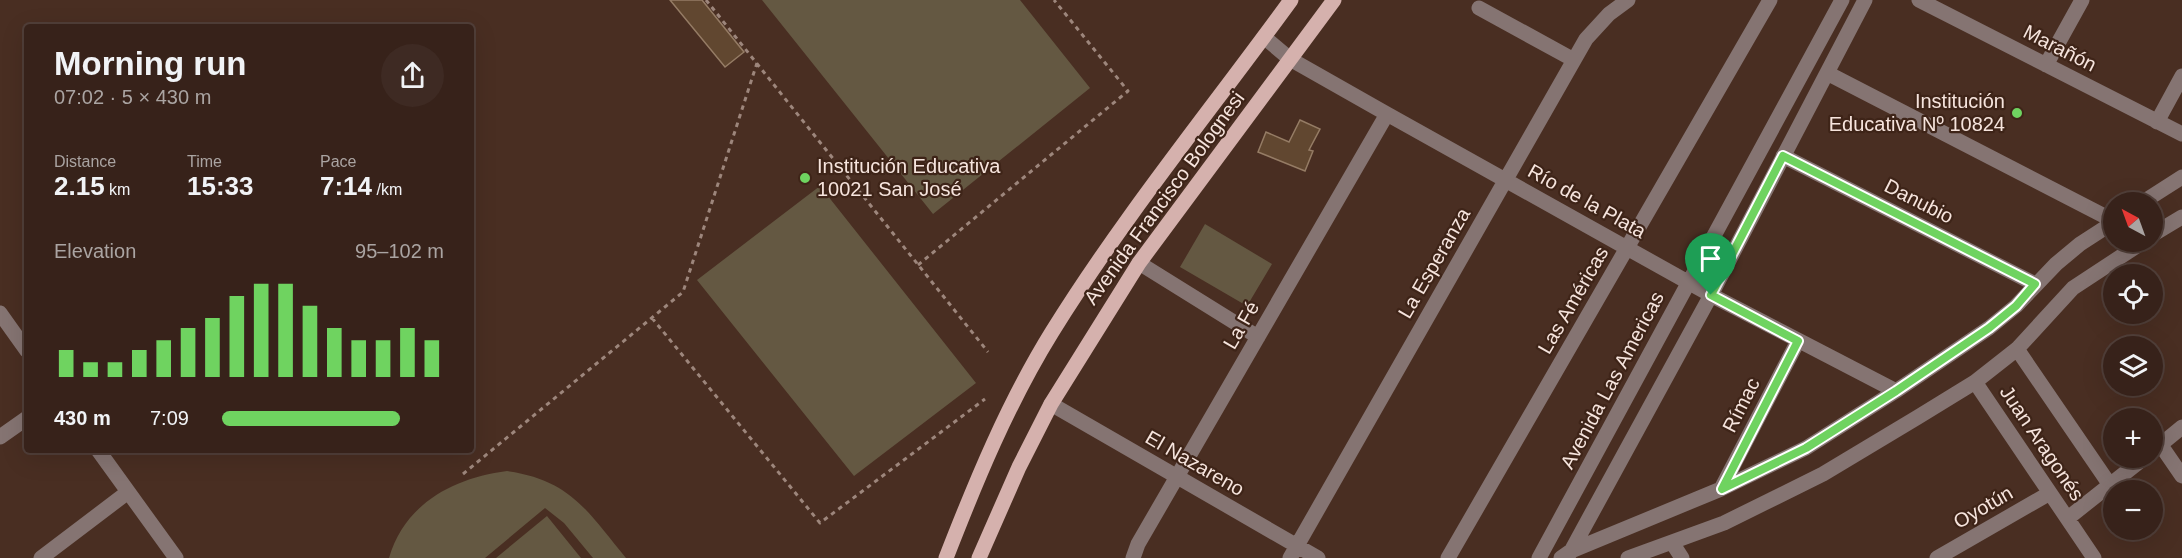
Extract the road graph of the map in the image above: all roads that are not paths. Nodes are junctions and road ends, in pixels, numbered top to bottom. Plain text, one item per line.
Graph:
1 (1291, 0) edge
2 (1334, 0) edge
3 (1628, 0) edge
4 (1770, 0) edge
5 (1842, 0) edge
6 (1865, 0) edge
7 (1919, 0) edge
8 (2082, 0) edge
9 (1479, 8) dead end
10 (1264, 37) junction
11 (1290, 59) junction
12 (1574, 60) junction
13 (2046, 65) junction
14 (1827, 73) junction
15 (2182, 76) edge
16 (1387, 114) junction
17 (2157, 122) junction
18 (2182, 134) edge
19 (1783, 156) junction
20 (2182, 177) edge
21 (1506, 180) junction
22 (2159, 192) edge
23 (2103, 216) edge
24 (2182, 217) edge
25 (2103, 229) edge
26 (2163, 229) edge
27 (1627, 248) junction
28 (2128, 252) edge
29 (1138, 263) junction
30 (1688, 282) junction
31 (2035, 284) junction
32 (1711, 295) junction
33 (0, 314) edge
34 (1258, 337) junction
35 (1798, 341) junction
36 (24, 347) edge
37 (2017, 349) junction
38 (1975, 382) junction
39 (1896, 391) junction
40 (1051, 404) junction
41 (24, 420) edge
42 (2182, 427) edge
43 (0, 437) edge
44 (2163, 442) edge
45 (100, 453) edge
46 (2163, 456) edge
47 (2131, 468) edge
48 (2182, 476) edge
49 (1177, 477) junction
50 (2107, 480) edge
51 (2116, 480) edge
52 (1722, 489) junction
53 (2103, 490) edge
54 (128, 492) junction
55 (2050, 493) junction
56 (2068, 518) junction
57 (1672, 544) junction
58 (1294, 552) edge
59 (1567, 556) edge
60 (43, 557) edge
61 (176, 558) edge
62 (946, 558) edge
63 (979, 558) edge
64 (1133, 558) edge
65 (1318, 558) edge
66 (1448, 558) edge
67 (1539, 558) edge
68 (1628, 558) edge
69 (1682, 558) edge
70 (1937, 558) edge
71 (2094, 558) edge

1 - 10 main road, Avenida Francisco Bolognesi
2 - 11 main road, Avenida Francisco Bolognesi
3 - 12 street, La Esperanza
4 - 27 street, Las Américas
5 - 30 street, Avenida Las Americas
6 - 14 street
7 - 13 street, Marañón
8 - 13 street
9 - 12 street
10 - 11 street, Río de la Plata
10 - 62 main road, Avenida Francisco Bolognesi
11 - 16 street, Río de la Plata
11 - 29 main road, Avenida Francisco Bolognesi
12 - 21 street, La Esperanza
13 - 17 street, Marañón
14 - 19 street
14 - 23 street
15 - 17 street
16 - 21 street, Río de la Plata
16 - 34 street, La Fé
17 - 18 street, Marañón
19 - 31 street, Danubio
19 - 32 street
20 - 22 street
21 - 27 street, Río de la Plata
21 - 58 street, La Esperanza
24 - 26 street
25 - 31 street
27 - 30 street, Río de la Plata
27 - 66 street, Las Américas
28 - 37 street
29 - 34 street
29 - 40 main road, Avenida Francisco Bolognesi
30 - 32 street, Río de la Plata
30 - 67 street, Avenida Las Americas
31 - 39 street
32 - 35 street, Río de la Plata
32 - 59 street
33 - 36 street
34 - 49 street, La Fé
35 - 39 street, Río de la Plata
35 - 52 street, Rímac
37 - 38 street
37 - 50 street
38 - 55 street, Juan Aragonés
38 - 57 street
39 - 52 street
40 - 49 street, El Nazareno
40 - 63 main road, Avenida Francisco Bolognesi
41 - 43 street
42 - 44 street
45 - 54 street
46 - 48 street
47 - 51 street
49 - 58 street, El Nazareno
49 - 64 street, La Fé
52 - 59 street
53 - 56 street
54 - 60 street
54 - 61 street
55 - 56 street, Juan Aragonés
55 - 70 street, Oyotún
56 - 71 street, Juan Aragonés
57 - 68 street
57 - 69 street
58 - 65 street, El Nazareno

